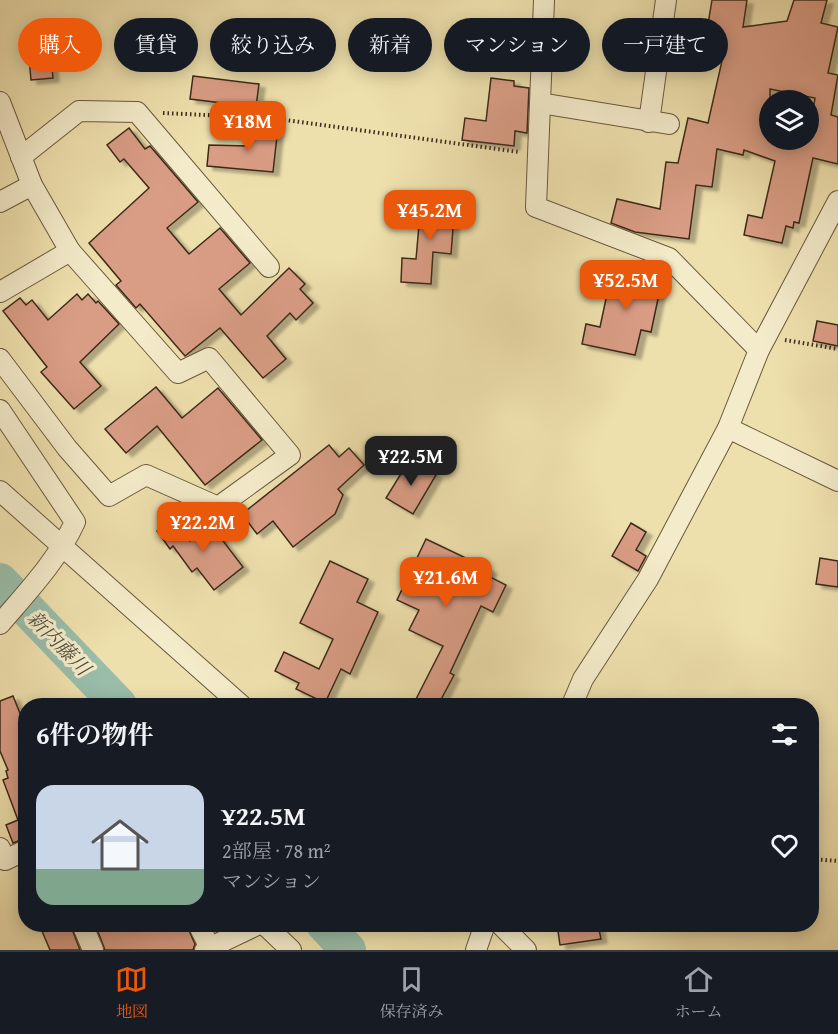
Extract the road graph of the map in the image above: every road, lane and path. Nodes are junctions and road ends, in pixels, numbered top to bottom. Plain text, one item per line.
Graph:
1 (544, 0) edge
2 (666, 0) edge
3 (0, 102) edge
4 (540, 103) junction
5 (137, 112) junction
6 (649, 122) junction
7 (669, 124) dead end
8 (538, 154) junction
9 (21, 157) junction
10 (32, 185) junction
11 (838, 201) edge
12 (0, 202) edge
13 (70, 251) junction
14 (269, 267) dead end
15 (0, 292) edge
16 (763, 344) junction
17 (838, 349) edge
18 (0, 359) edge
19 (0, 410) edge
20 (728, 428) junction
21 (838, 481) edge
22 (0, 491) edge
23 (64, 546) junction
24 (0, 624) edge
25 (233, 698) edge
26 (575, 698) edge
27 (0, 848) edge
28 (18, 854) edge
29 (819, 860) edge
30 (838, 861) edge
31 (85, 932) edge
32 (202, 932) edge
33 (243, 932) edge
34 (272, 932) edge
35 (508, 932) edge
36 (209, 949) edge
37 (93, 950) edge
38 (291, 950) edge
39 (526, 950) edge

1 - 4 street
2 - 6 street
3 - 9 street
4 - 6 street
4 - 8 street
5 - 8 path
5 - 9 street
5 - 14 street
6 - 7 street
8 - 16 street
9 - 10 street
10 - 12 street
10 - 13 street
11 - 16 street
13 - 15 street
13 - 18 street
16 - 17 path
16 - 20 street
19 - 23 street
20 - 21 street
20 - 26 street
22 - 23 street
23 - 24 street
23 - 25 street
27 - 28 street
29 - 30 path
31 - 37 street
32 - 36 street
33 - 36 street
34 - 38 street
35 - 39 street

